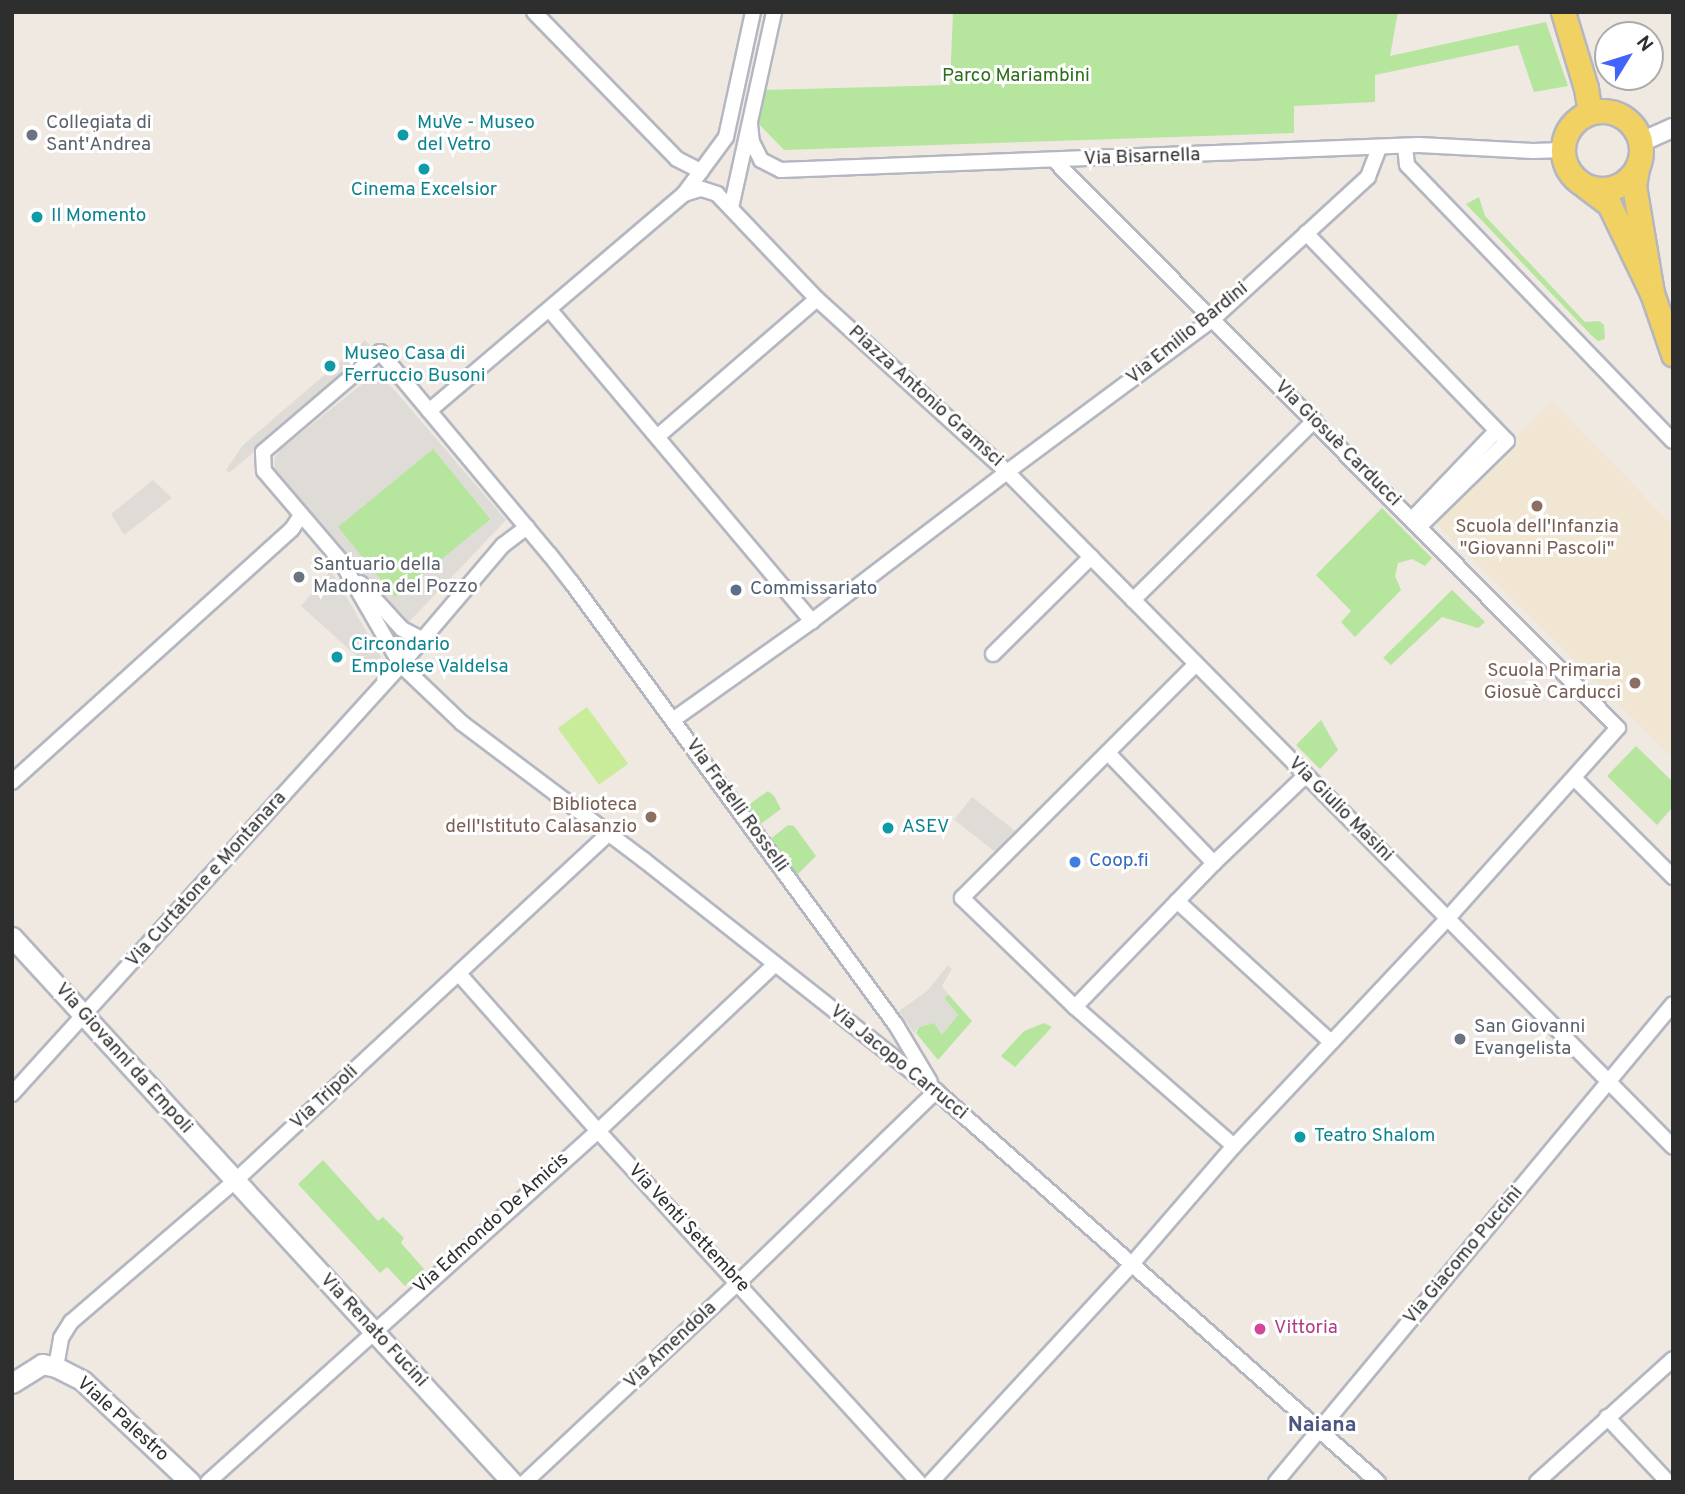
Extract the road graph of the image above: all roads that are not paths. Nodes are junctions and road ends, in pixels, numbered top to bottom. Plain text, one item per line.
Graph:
1 (534, 12) edge
2 (753, 12) edge
3 (774, 12) edge
4 (1563, 12) edge
5 (1590, 112) junction
6 (750, 124) junction
7 (1673, 128) edge
8 (1640, 142) junction
9 (1405, 146) junction
10 (1379, 148) junction
11 (1563, 150) junction
12 (1055, 161) junction
13 (1637, 169) junction
14 (701, 171) junction
15 (1585, 186) junction
16 (684, 194) junction
17 (732, 208) junction
18 (1306, 233) junction
19 (1652, 293) junction
20 (817, 299) junction
21 (550, 310) junction
22 (1213, 319) junction
23 (1673, 354) edge
24 (429, 411) junction
25 (1314, 421) junction
26 (657, 437) junction
27 (1673, 441) edge
28 (1007, 472) junction
29 (301, 514) junction
30 (1415, 523) junction
31 (527, 527) junction
32 (1091, 557) junction
33 (341, 561) junction
34 (1133, 600) junction
35 (812, 621) junction
36 (422, 639) junction
37 (993, 653) dead end
38 (1196, 664) junction
39 (401, 666) junction
40 (674, 719) junction
41 (1108, 753) junction
42 (1306, 775) junction
43 (1575, 779) junction
44 (12, 782) edge
45 (608, 834) junction
46 (1214, 863) junction
47 (1673, 877) edge
48 (1177, 901) junction
49 (1447, 919) junction
50 (12, 936) edge
51 (775, 964) junction
52 (460, 975) junction
53 (1673, 1004) edge
54 (1075, 1007) junction
55 (84, 1017) junction
56 (1331, 1042) junction
57 (1608, 1082) junction
58 (936, 1091) junction
59 (12, 1094) edge
60 (598, 1130) junction
61 (1234, 1146) junction
62 (1673, 1147) edge
63 (235, 1181) junction
64 (1132, 1264) junction
65 (738, 1283) junction
66 (372, 1331) junction
67 (1673, 1359) edge
68 (56, 1367) junction
69 (15, 1374) edge
70 (1607, 1417) junction
71 (1320, 1430) junction
72 (190, 1482) edge
73 (208, 1482) edge
74 (512, 1482) edge
75 (525, 1482) edge
76 (919, 1482) edge
77 (931, 1482) edge
78 (1276, 1482) edge
79 (1378, 1482) edge
80 (1537, 1482) edge
81 (1668, 1482) edge

1 - 14 street
2 - 14 street
3 - 6 street
4 - 5 main road
5 - 8 main road
5 - 11 main road
6 - 12 street, Via Bisarnella
6 - 17 street
7 - 8 street
8 - 13 main road
9 - 10 street, Via Bisarnella
9 - 11 street, Via Bisarnella
9 - 27 street
10 - 12 street, Via Bisarnella
10 - 18 street, Via Emilio Bardini
11 - 15 main road
12 - 22 street, Via Giosuè Carducci
13 - 15 main road
13 - 19 main road
14 - 16 street
15 - 19 main road
16 - 17 street, Piazza Antonio Gramsci
16 - 21 street
17 - 20 street, Piazza Antonio Gramsci
18 - 22 street, Via Emilio Bardini
18 - 30 street
19 - 23 main road
20 - 26 street
20 - 28 street, Piazza Antonio Gramsci
21 - 24 street
21 - 26 street
22 - 25 street, Via Giosuè Carducci
22 - 28 street, Via Emilio Bardini
24 - 29 street, Via Fratelli Rosselli
24 - 31 street, Via Fratelli Rosselli
25 - 30 street, Via Giosuè Carducci
25 - 34 street
26 - 35 street
28 - 32 street, Via Giulio Masini
28 - 35 street, Piazza Antonio Gramsci
29 - 33 street
29 - 44 street
30 - 43 street, Via Giosuè Carducci
31 - 36 street, Via Curtatone e Montanara
31 - 40 street, Via Fratelli Rosselli
32 - 34 street, Via Giulio Masini
32 - 37 street
33 - 36 street
33 - 39 street, Via Jacopo Carrucci
34 - 38 street, Via Giulio Masini
35 - 40 street, Piazza Antonio Gramsci
36 - 39 street, Via Curtatone e Montanara
38 - 41 street
38 - 42 street, Via Giulio Masini
39 - 45 street, Via Jacopo Carrucci
39 - 55 street, Via Curtatone e Montanara
40 - 58 street, Via Fratelli Rosselli
41 - 46 street
41 - 54 street
42 - 46 street
42 - 49 street, Via Giulio Masini
43 - 47 street
43 - 49 street
45 - 51 street, Via Jacopo Carrucci
45 - 52 street, Via Tripoli
46 - 48 street
48 - 54 street
48 - 56 street
49 - 56 street
49 - 57 street, Via Giulio Masini
50 - 55 main road, Via Giovanni da Empoli
51 - 58 street, Via Jacopo Carrucci
51 - 60 street, Via Edmondo De Amicis
52 - 60 street, Via Venti Settembre
52 - 63 street, Via Tripoli
53 - 57 street, Via Giacomo Puccini
54 - 61 street
55 - 59 street, Via Curtatone e Montanara
55 - 63 main road, Via Giovanni da Empoli
56 - 61 street
57 - 62 street, Via Giulio Masini
57 - 71 street, Via Giacomo Puccini
58 - 64 street, Via Jacopo Carrucci
58 - 65 street, Via Amendola
60 - 65 street, Via Venti Settembre
60 - 66 street, Via Edmondo De Amicis
61 - 64 street
63 - 66 main road, Via Renato Fucini
63 - 68 street, Via Tripoli
64 - 71 street, Via Jacopo Carrucci
64 - 77 street
65 - 75 street, Via Amendola
65 - 76 street, Via Venti Settembre
66 - 73 street, Via Edmondo De Amicis
66 - 74 main road, Via Renato Fucini
67 - 70 street
68 - 69 main road, Viale Palestro
68 - 72 main road, Viale Palestro
70 - 80 street
70 - 81 street
71 - 78 street, Via Giacomo Puccini
71 - 79 street, Via Jacopo Carrucci

